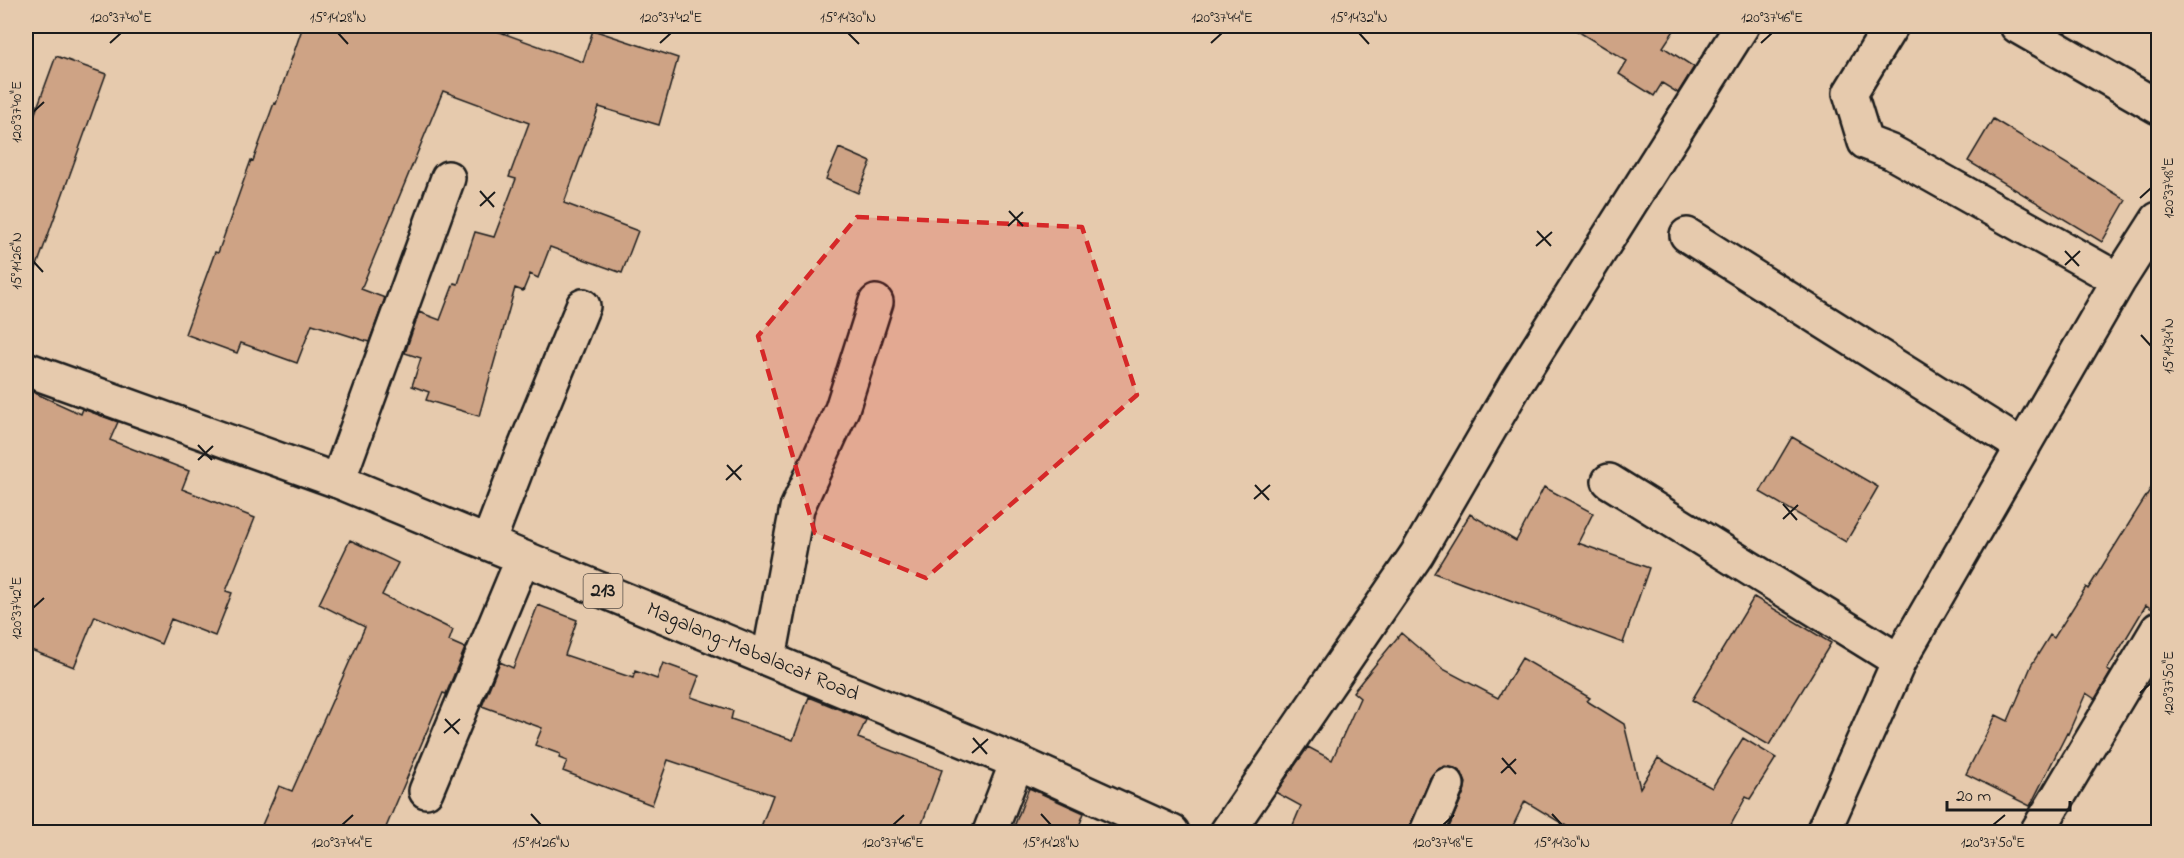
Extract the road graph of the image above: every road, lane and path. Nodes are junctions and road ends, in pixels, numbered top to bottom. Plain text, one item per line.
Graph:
1 (1742, 26) edge
2 (1891, 26) edge
3 (2017, 26) edge
4 (2158, 107) edge
5 (447, 178) dead end
6 (2158, 219) edge
7 (1688, 235) dead end
8 (2119, 280) junction
9 (876, 302) dead end
10 (583, 306) dead end
11 (26, 370) edge
12 (2023, 447) junction
13 (338, 481) junction
14 (1609, 481) dead end
15 (488, 543) junction
16 (524, 558) junction
17 (2158, 629) edge
18 (770, 658) junction
19 (1899, 661) junction
20 (1017, 762) junction
21 (1447, 784) dead end
22 (426, 791) dead end
23 (990, 832) edge
24 (1172, 832) edge
25 (1227, 832) edge
26 (1426, 832) edge
27 (1823, 832) edge
28 (2037, 832) edge

1 - 25 street
2 - 8 street
3 - 4 street
5 - 13 street
6 - 8 street
7 - 12 street
8 - 12 street
9 - 18 street
10 - 15 street
11 - 13 street, Magalang-Mabalacat Road / 213
12 - 19 street
13 - 15 street, Magalang-Mabalacat Road / 213
14 - 19 street
15 - 16 street, Magalang-Mabalacat Road / 213
16 - 18 street, Magalang-Mabalacat Road / 213
16 - 22 street
17 - 28 street
18 - 20 street, Magalang-Mabalacat Road / 213
19 - 27 street
20 - 23 street
20 - 24 street, Magalang-Mabalacat Road / 213
21 - 26 street

